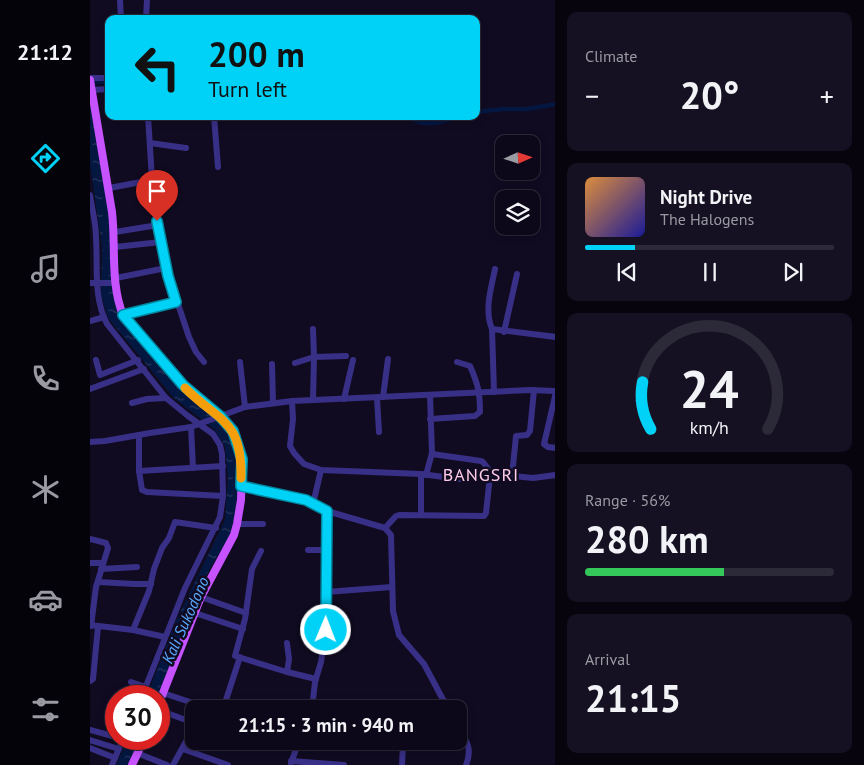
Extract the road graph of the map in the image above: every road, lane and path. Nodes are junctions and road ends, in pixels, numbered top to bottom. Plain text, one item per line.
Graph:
1 (120, 0) edge
2 (147, 0) edge
3 (122, 15) edge
4 (146, 15) edge
5 (105, 79) edge
6 (91, 83) edge
7 (105, 88) edge
8 (92, 100) edge
9 (148, 120) edge
10 (214, 120) edge
11 (150, 143) junction
12 (186, 148) dead end
13 (218, 167) dead end
14 (152, 180) junction
15 (108, 188) junction
16 (90, 195) edge
17 (91, 204) edge
18 (158, 225) junction
19 (115, 232) junction
20 (93, 234) edge
21 (161, 242) junction
22 (115, 247) junction
23 (93, 264) edge
24 (166, 268) junction
25 (495, 269) dead end
26 (517, 274) dead end
27 (115, 281) junction
28 (95, 283) edge
29 (176, 302) junction
30 (123, 315) junction
31 (104, 317) junction
32 (90, 320) edge
33 (313, 329) dead end
34 (492, 329) junction
35 (504, 332) junction
36 (555, 337) edge
37 (346, 356) dead end
38 (314, 357) junction
39 (388, 359) dead end
40 (96, 360) dead end
41 (138, 360) junction
42 (354, 360) dead end
43 (204, 362) dead end
44 (240, 362) dead end
45 (457, 362) dead end
46 (295, 363) dead end
47 (272, 364) dead end
48 (144, 369) junction
49 (90, 389) edge
50 (534, 390) junction
51 (480, 392) junction
52 (494, 392) junction
53 (555, 392) edge
54 (430, 395) junction
55 (380, 397) junction
56 (166, 398) junction
57 (344, 399) junction
58 (292, 400) junction
59 (313, 400) junction
60 (132, 403) dead end
61 (273, 403) junction
62 (245, 408) junction
63 (220, 416) junction
64 (430, 419) junction
65 (203, 424) junction
66 (191, 427) junction
67 (379, 432) dead end
68 (139, 435) junction
69 (90, 442) edge
70 (555, 448) edge
71 (432, 454) junction
72 (223, 466) junction
73 (193, 468) junction
74 (321, 470) junction
75 (139, 471) junction
76 (424, 474) junction
77 (492, 474) junction
78 (555, 475) edge
79 (512, 476) junction
80 (467, 480) dead end
81 (241, 486) junction
82 (223, 496) junction
83 (313, 504) junction
84 (327, 511) junction
85 (422, 515) junction
86 (237, 524) junction
87 (263, 524) dead end
88 (216, 528) junction
89 (385, 528) junction
90 (90, 539) edge
91 (308, 550) dead end
92 (326, 550) junction
93 (261, 551) dead end
94 (90, 563) edge
95 (102, 566) junction
96 (137, 567) dead end
97 (98, 582) junction
98 (151, 584) junction
99 (392, 587) junction
100 (326, 592) junction
101 (201, 597) junction
102 (196, 613) junction
103 (246, 613) junction
104 (93, 626) edge
105 (133, 630) junction
106 (243, 630) junction
107 (165, 637) junction
108 (287, 644) dead end
109 (240, 657) junction
110 (287, 672) junction
111 (316, 679) junction
112 (90, 681) edge
113 (131, 682) dead end
114 (140, 685) edge
115 (147, 685) edge
116 (166, 685) edge
117 (170, 695) edge
118 (185, 700) edge
119 (226, 700) edge
120 (313, 700) edge
121 (444, 700) edge
122 (170, 714) edge
123 (185, 720) edge
124 (90, 730) edge
125 (105, 734) edge
126 (90, 740) edge
127 (467, 740) edge
128 (105, 745) edge
129 (185, 745) edge
130 (90, 748) edge
131 (183, 749) junction
132 (119, 750) edge
133 (138, 750) edge
134 (296, 750) edge
135 (403, 750) edge
136 (137, 753) junction
137 (114, 762) edge
138 (291, 763) edge
139 (132, 765) edge
140 (167, 765) edge
141 (174, 765) edge
142 (228, 765) edge
143 (344, 765) edge
144 (402, 765) edge
145 (466, 765) edge

1 - 3 street
2 - 4 street
5 - 6 street
6 - 7 street
6 - 8 main road
8 - 15 main road
9 - 11 street
10 - 13 street
11 - 12 street
11 - 14 street
14 - 15 street
14 - 18 street
15 - 19 main road
16 - 17 street
17 - 20 street
18 - 19 street
18 - 21 street
19 - 22 main road
20 - 23 street
21 - 22 street
21 - 24 street
22 - 27 main road
23 - 28 street
24 - 27 street
24 - 29 street
25 - 34 street
26 - 35 street
27 - 28 street
27 - 30 main road
28 - 31 street
29 - 30 street
29 - 43 street
30 - 63 main road
31 - 32 street
31 - 41 street
33 - 38 street
34 - 35 street
34 - 52 street
35 - 36 street
37 - 38 street
38 - 46 street
38 - 59 street
39 - 55 street
40 - 41 street
41 - 48 street
42 - 57 street
44 - 62 street
45 - 51 street
47 - 61 street
48 - 49 street
48 - 56 street
50 - 52 street
50 - 53 street
50 - 79 street
51 - 52 street
51 - 54 street
51 - 64 street
53 - 70 street
54 - 55 street
54 - 64 street
55 - 57 street
55 - 67 street
56 - 60 street
56 - 65 street
57 - 59 street
58 - 59 street
58 - 61 street
58 - 74 street
61 - 62 street
62 - 63 street
63 - 65 street
63 - 81 main road
64 - 71 street
65 - 66 street
65 - 72 street
66 - 68 street
66 - 73 street
68 - 69 street
68 - 75 street
71 - 76 street
71 - 77 street
72 - 73 street
72 - 82 street
73 - 75 street
74 - 76 street
74 - 83 street
75 - 82 street
76 - 80 street
76 - 85 street
77 - 79 street
77 - 85 street
78 - 79 street
81 - 83 street
81 - 86 main road
82 - 88 street
83 - 84 street
84 - 89 street
84 - 92 street
85 - 89 street
86 - 87 street
86 - 101 main road
88 - 98 street
88 - 107 street
89 - 99 street
90 - 95 street
91 - 92 street
92 - 100 street
93 - 103 street
94 - 95 street
95 - 96 street
95 - 97 street
97 - 98 street
97 - 104 street
98 - 105 street
99 - 100 street
99 - 121 street
100 - 111 street
101 - 102 main road
101 - 103 street
102 - 106 street
102 - 116 main road
103 - 106 street
104 - 105 street
104 - 112 street
105 - 107 street
106 - 109 street
107 - 115 street
108 - 110 street
109 - 110 street
109 - 119 street
110 - 111 street
111 - 120 street
113 - 114 street
117 - 118 street
122 - 123 street
124 - 125 street
126 - 128 street
127 - 145 street
129 - 131 street
130 - 137 street
131 - 141 street
131 - 142 street
132 - 137 street
133 - 136 main road
134 - 138 street
135 - 144 street
136 - 139 main road
136 - 140 street
138 - 143 street

